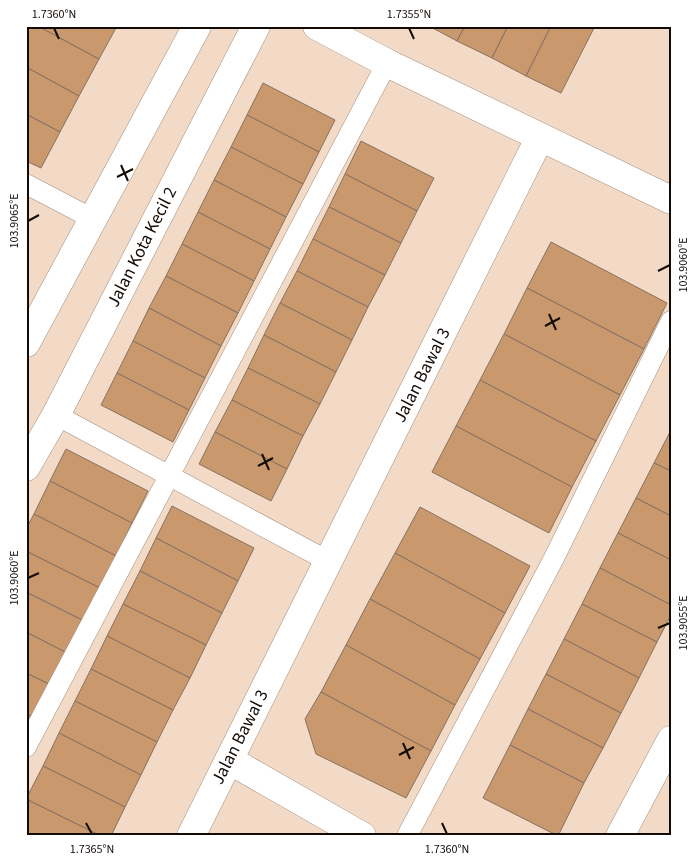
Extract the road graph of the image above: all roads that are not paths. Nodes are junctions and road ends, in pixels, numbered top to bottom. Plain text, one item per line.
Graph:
1 (196, 26) edge
2 (256, 26) edge
3 (317, 26) edge
4 (387, 63) junction
5 (540, 137) junction
6 (26, 184) edge
7 (671, 200) edge
8 (93, 219) junction
9 (671, 322) edge
10 (26, 343) edge
11 (56, 415) junction
12 (26, 467) edge
13 (169, 476) junction
14 (328, 561) junction
15 (671, 740) edge
16 (26, 746) edge
17 (229, 760) junction
18 (191, 836) edge
19 (362, 836) edge
20 (407, 836) edge
21 (620, 836) edge

1 - 8 street
2 - 11 street, Jalan Kota Kecil 2
3 - 4 street
4 - 5 street
4 - 13 lane
5 - 7 street
5 - 14 street, Jalan Bawal 3
6 - 8 lane
8 - 10 street
9 - 20 lane
11 - 12 street, Jalan Kota Kecil 2
11 - 13 lane
13 - 14 lane
13 - 16 lane
14 - 17 street, Jalan Bawal 3
15 - 21 street
17 - 18 street, Jalan Bawal 3
17 - 19 street

